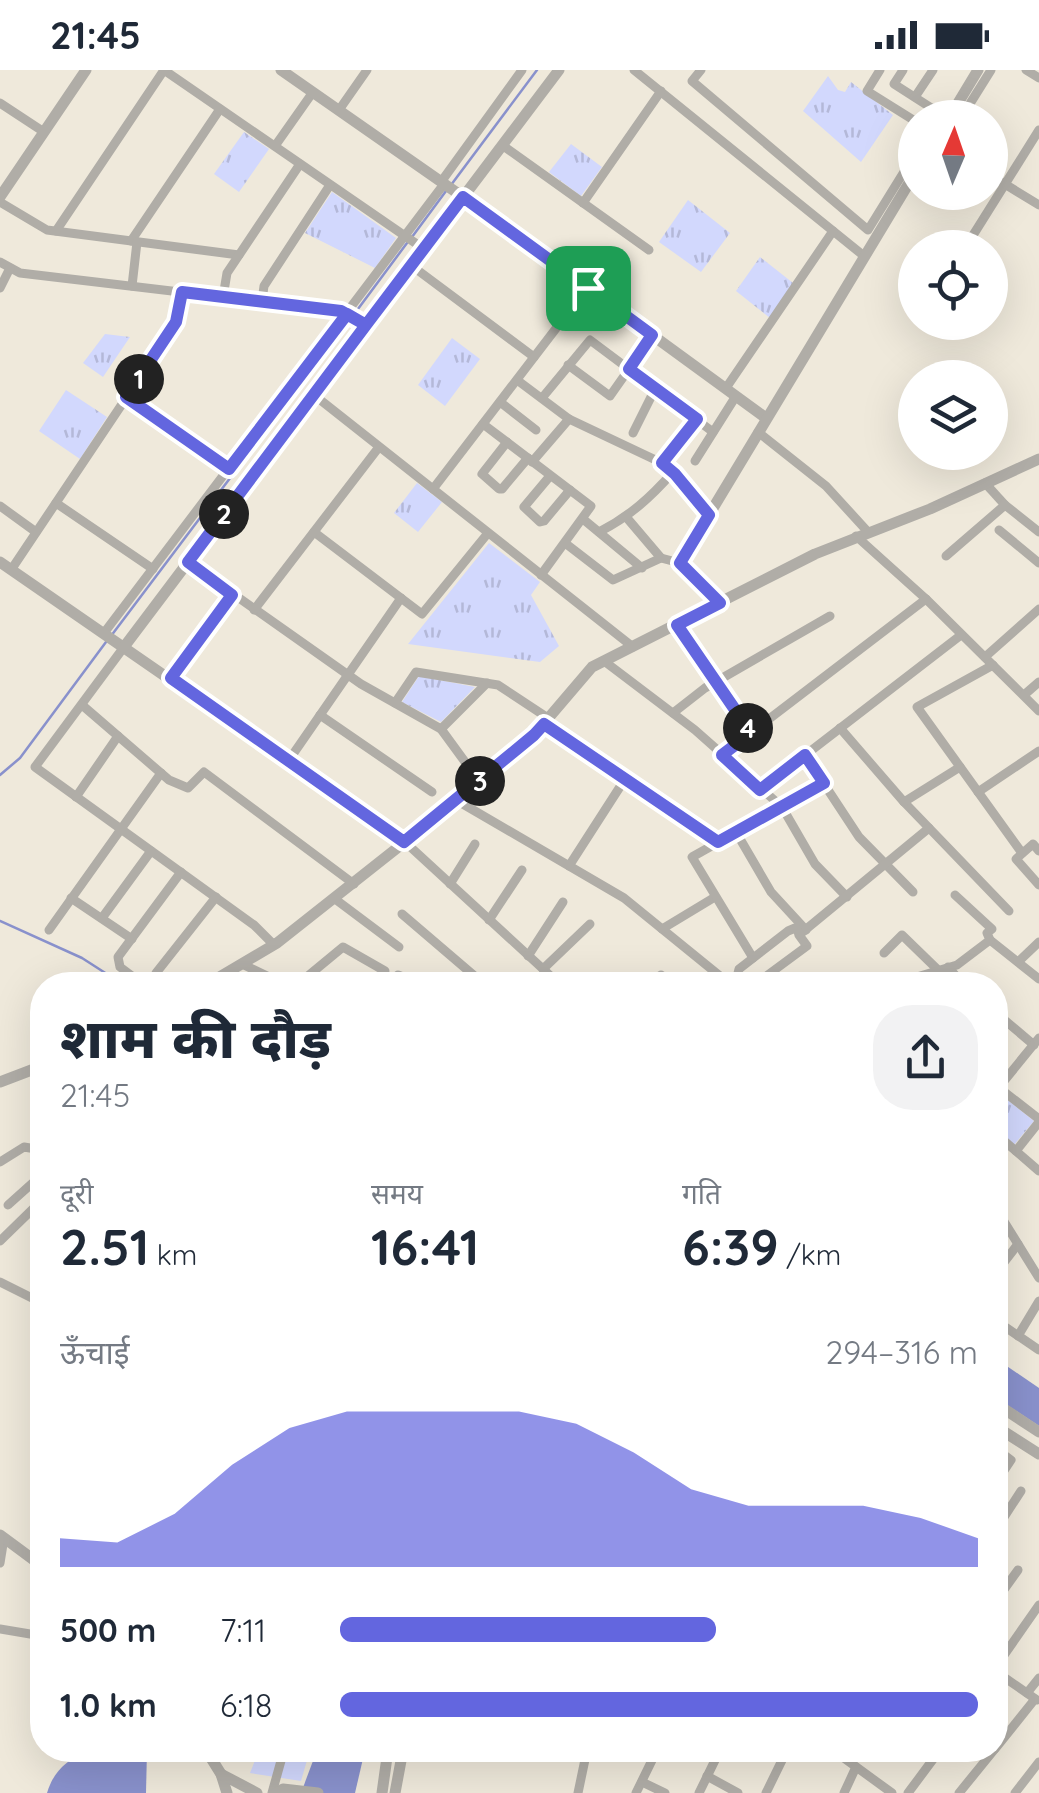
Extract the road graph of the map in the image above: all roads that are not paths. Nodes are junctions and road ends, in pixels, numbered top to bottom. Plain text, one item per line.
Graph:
1 (86, 70) edge
2 (164, 70) edge
3 (281, 70) edge
4 (367, 70) edge
5 (522, 70) edge
6 (559, 70) edge
7 (634, 70) edge
8 (701, 70) edge
9 (880, 70) edge
10 (903, 70) edge
11 (933, 70) edge
12 (978, 70) edge
13 (991, 70) edge
14 (1026, 70) edge
15 (1039, 78) edge
16 (661, 91) junction
17 (313, 92) junction
18 (916, 97) junction
19 (921, 100) edge
20 (959, 100) edge
21 (972, 100) edge
22 (0, 103) edge
23 (220, 109) junction
24 (338, 110) junction
25 (898, 110) edge
26 (1039, 130) edge
27 (44, 132) junction
28 (502, 145) junction
29 (275, 146) junction
30 (300, 164) junction
31 (1008, 176) edge
32 (898, 181) edge
33 (330, 185) junction
34 (1008, 186) edge
35 (449, 188) junction
36 (0, 200) edge
37 (898, 201) edge
38 (583, 203) junction
39 (1039, 205) edge
40 (56, 231) junction
41 (833, 231) junction
42 (134, 241) junction
43 (412, 241) junction
44 (650, 250) dead end
45 (239, 255) junction
46 (864, 256) junction
47 (5, 265) edge
48 (412, 266) junction
49 (132, 286) junction
50 (0, 288) edge
51 (588, 288) junction
52 (182, 292) junction
53 (223, 297) junction
54 (262, 302) junction
55 (354, 318) junction
56 (652, 335) junction
57 (534, 358) junction
58 (568, 365) junction
59 (629, 369) junction
60 (517, 380) junction
61 (655, 390) junction
62 (730, 392) junction
63 (314, 395) junction
64 (126, 397) junction
65 (542, 398) junction
66 (500, 402) junction
67 (569, 418) junction
68 (766, 418) junction
69 (697, 419) junction
70 (484, 424) junction
71 (536, 430) dead end
72 (713, 432) junction
73 (758, 432) junction
74 (633, 433) dead end
75 (507, 442) junction
76 (379, 447) junction
77 (1039, 459) edge
78 (530, 460) junction
79 (696, 461) dead end
80 (662, 463) junction
81 (229, 469) junction
82 (673, 472) junction
83 (550, 476) junction
84 (985, 484) junction
85 (433, 490) junction
86 (570, 490) junction
87 (56, 502) junction
88 (0, 506) edge
89 (1005, 506) junction
90 (709, 515) junction
91 (626, 518) junction
92 (583, 519) junction
93 (999, 530) dead end
94 (36, 532) junction
95 (314, 532) junction
96 (599, 532) junction
97 (1039, 532) edge
98 (488, 533) junction
99 (862, 534) junction
100 (564, 544) junction
101 (946, 556) dead end
102 (660, 558) junction
103 (188, 562) junction
104 (680, 563) junction
105 (1039, 563) edge
106 (3, 565) edge
107 (153, 568) junction
108 (642, 568) junction
109 (541, 575) junction
110 (232, 595) junction
111 (400, 598) junction
112 (926, 599) junction
113 (720, 603) junction
114 (1039, 609) edge
115 (254, 610) junction
116 (830, 616) dead end
117 (677, 625) junction
118 (961, 635) junction
119 (112, 639) junction
120 (633, 647) junction
121 (604, 661) junction
122 (989, 661) junction
123 (348, 675) junction
124 (171, 678) junction
125 (716, 682) junction
126 (1039, 682) edge
127 (487, 683) junction
128 (1024, 696) junction
129 (395, 703) junction
130 (82, 704) junction
131 (1039, 712) edge
132 (673, 713) junction
133 (320, 715) junction
134 (546, 721) junction
135 (442, 728) junction
136 (840, 728) junction
137 (751, 733) junction
138 (118, 736) junction
139 (1039, 751) edge
140 (722, 755) junction
141 (805, 755) junction
142 (289, 760) junction
143 (960, 766) junction
144 (161, 773) junction
145 (625, 779) junction
146 (479, 782) junction
147 (824, 783) junction
148 (760, 790) junction
149 (432, 792) dead end
150 (978, 792) junction
151 (76, 796) junction
152 (456, 800) junction
153 (904, 802) junction
154 (782, 807) junction
155 (929, 828) junction
156 (120, 829) junction
157 (736, 832) junction
158 (404, 842) junction
159 (718, 842) junction
160 (476, 844) dead end
161 (151, 851) junction
162 (1039, 851) edge
163 (1022, 853) junction
164 (888, 862) junction
165 (569, 866) junction
166 (522, 870) dead end
167 (181, 872) junction
168 (354, 884) junction
169 (450, 884) junction
170 (1039, 884) edge
171 (913, 892) dead end
172 (955, 895) dead end
173 (716, 897) junction
174 (71, 898) junction
175 (216, 898) junction
176 (847, 898) junction
177 (334, 899) junction
178 (563, 902) dead end
179 (1009, 911) dead end
180 (402, 914) dead end
181 (102, 918) junction
182 (489, 920) junction
183 (590, 924) dead end
184 (662, 929) junction
185 (49, 930) dead end
186 (803, 932) junction
187 (132, 939) junction
188 (990, 940) junction
189 (1039, 942) edge
190 (274, 945) junction
191 (398, 947) dead end
192 (884, 953) dead end
193 (528, 956) junction
194 (753, 958) junction
195 (1018, 962) junction
196 (242, 964) junction
197 (942, 968) junction
198 (542, 969) junction
199 (386, 970) dead end
200 (126, 972) edge
201 (156, 972) dead end
202 (228, 972) edge
203 (255, 972) edge
204 (313, 972) edge
205 (470, 972) edge
206 (546, 972) edge
207 (717, 972) edge
208 (738, 972) edge
209 (773, 972) edge
210 (930, 972) edge
211 (947, 972) edge
212 (1039, 979) edge
213 (1008, 1022) edge
214 (1036, 1042) edge
215 (30, 1071) edge
216 (1008, 1074) edge
217 (0, 1082) edge
218 (1008, 1097) edge
219 (1039, 1121) edge
220 (1008, 1145) edge
221 (30, 1148) edge
222 (1016, 1151) junction
223 (0, 1162) edge
224 (1039, 1170) edge
225 (30, 1185) edge
226 (8, 1205) dead end
227 (30, 1212) edge
228 (1008, 1228) edge
229 (0, 1240) edge
230 (1018, 1244) junction
231 (1008, 1257) edge
232 (1039, 1278) edge
233 (0, 1282) edge
234 (30, 1297) edge
235 (1039, 1301) edge
236 (1008, 1329) edge
237 (1018, 1336) junction
238 (1039, 1350) edge
239 (1008, 1412) edge
240 (1039, 1432) edge
241 (1008, 1434) edge
242 (1039, 1454) edge
243 (1021, 1491) dead end
244 (1008, 1511) edge
245 (2, 1536) edge
246 (30, 1555) edge
247 (0, 1563) edge
248 (1018, 1570) dead end
249 (1008, 1584) edge
250 (1039, 1605) edge
251 (0, 1629) edge
252 (30, 1634) edge
253 (1008, 1654) edge
254 (1039, 1678) edge
255 (1008, 1681) edge
256 (1034, 1698) edge
257 (1008, 1731) edge
258 (214, 1762) edge
259 (281, 1762) edge
260 (388, 1762) edge
261 (398, 1762) edge
262 (584, 1762) edge
263 (651, 1762) edge
264 (714, 1762) edge
265 (781, 1762) edge
266 (850, 1762) edge
267 (931, 1762) edge
268 (984, 1762) edge
269 (1039, 1762) edge
270 (856, 1767) junction
271 (221, 1774) junction
272 (708, 1776) junction
273 (642, 1782) junction
274 (389, 1788) edge
275 (227, 1793) edge
276 (257, 1793) edge
277 (274, 1793) edge
278 (318, 1793) edge
279 (578, 1793) edge
280 (636, 1793) edge
281 (665, 1793) edge
282 (700, 1793) edge
283 (738, 1793) edge
284 (766, 1793) edge
285 (844, 1793) edge
286 (892, 1793) edge
287 (908, 1793) edge
288 (960, 1793) edge
289 (1015, 1793) edge

1 - 27 street
2 - 23 street
2 - 40 street
3 - 17 street
4 - 24 street
5 - 35 street
6 - 28 street
7 - 16 street
8 - 32 street
9 - 25 street
10 - 18 street
11 - 18 street
12 - 20 street
13 - 21 street
14 - 15 street
16 - 38 street
16 - 41 street
17 - 24 street
17 - 29 street
18 - 19 street
22 - 27 street
23 - 29 street
23 - 42 street
24 - 35 street
26 - 31 street
27 - 36 street
28 - 35 street
28 - 38 street
29 - 30 street
30 - 33 street
30 - 45 street
33 - 43 street
33 - 54 street
34 - 39 street
35 - 43 street
35 - 43 street
35 - 51 street
36 - 40 street
37 - 46 street
38 - 44 street
40 - 42 street
41 - 46 street
41 - 62 street
42 - 45 street
42 - 49 street
43 - 48 street
43 - 55 street
45 - 53 street
46 - 68 street
47 - 49 street
47 - 50 street
48 - 55 street
48 - 57 street
49 - 52 street
51 - 56 street
51 - 57 street
52 - 53 street
52 - 64 street
53 - 54 street
54 - 55 street
55 - 63 street
55 - 81 street
56 - 59 street
56 - 62 street
57 - 60 street
58 - 59 street
58 - 59 street
58 - 65 street
59 - 61 street
60 - 65 street
60 - 66 street
61 - 69 street
61 - 74 street
62 - 68 street
62 - 72 street
63 - 76 street
63 - 103 street
64 - 81 street
64 - 87 street
65 - 67 street
66 - 70 street
66 - 71 street
67 - 78 street
67 - 80 street
68 - 73 street
69 - 72 street
69 - 80 street
70 - 75 street
70 - 85 street
72 - 79 street
73 - 90 street
73 - 99 street
75 - 78 street
75 - 78 street
76 - 85 street
76 - 95 street
77 - 84 street
78 - 83 street
80 - 82 street
81 - 107 street
82 - 90 street
82 - 91 street
83 - 86 street
83 - 86 street
84 - 89 street
84 - 99 street
85 - 98 street
86 - 92 street
87 - 94 street
87 - 107 street
88 - 94 street
89 - 97 street
89 - 101 street
90 - 104 street
91 - 96 street
91 - 102 street
92 - 96 street
92 - 100 street
93 - 105 street
94 - 106 street
95 - 111 street
95 - 115 street
96 - 108 street
98 - 109 street
98 - 111 street
99 - 112 street
99 - 113 street
100 - 108 street
100 - 109 street
102 - 104 street
102 - 108 street
103 - 110 street
103 - 119 street
104 - 113 street
106 - 119 street
107 - 119 street
109 - 120 street
110 - 115 street
110 - 124 street
111 - 123 street
112 - 118 street
112 - 137 street
113 - 117 street
114 - 122 street
115 - 123 street
116 - 125 street
117 - 120 street
117 - 125 street
118 - 122 street
118 - 136 street
119 - 124 street
119 - 130 street
120 - 121 street
121 - 132 street
121 - 134 street
122 - 128 street
122 - 143 street
123 - 129 street
123 - 133 street
124 - 142 street
125 - 132 street
125 - 137 street
126 - 128 street
127 - 129 street
127 - 134 street
127 - 135 street
128 - 131 street
129 - 135 street
130 - 138 street
130 - 151 street
132 - 140 street
133 - 142 street
133 - 149 street
134 - 145 street
134 - 146 street
135 - 146 street
136 - 141 street
136 - 153 street
137 - 140 street
138 - 144 street
138 - 151 street
139 - 150 street
140 - 148 street
141 - 147 street
141 - 148 street
142 - 158 street
143 - 150 street
143 - 153 street
144 - 156 street
144 - 168 street
145 - 159 street
145 - 165 street
146 - 152 street
147 - 154 street
147 - 164 street
148 - 154 street
150 - 163 street
151 - 156 street
152 - 158 street
152 - 165 street
153 - 155 street
154 - 157 street
154 - 176 street
155 - 164 street
155 - 179 street
156 - 161 street
156 - 174 street
157 - 159 street
157 - 186 street
158 - 168 street
158 - 169 street
159 - 173 street
160 - 169 street
161 - 167 street
161 - 181 street
162 - 163 street
163 - 170 street
164 - 171 street
164 - 176 street
165 - 184 street
166 - 182 street
167 - 175 street
167 - 187 street
168 - 177 street
169 - 182 street
172 - 188 street
173 - 184 street
173 - 194 street
174 - 181 street
174 - 185 street
175 - 190 street
175 - 201 street
176 - 186 street
177 - 190 street
177 - 191 street
178 - 193 street
180 - 205 street
181 - 187 street
182 - 193 street
183 - 198 street
184 - 207 street
186 - 194 street
186 - 209 street
187 - 200 street
188 - 195 street
188 - 197 street
189 - 195 street
190 - 196 street
192 - 197 street
193 - 198 street
194 - 208 street
195 - 212 street
196 - 202 street
196 - 203 street
197 - 210 street
197 - 211 street
198 - 206 street
199 - 204 street
213 - 214 street
214 - 216 street
215 - 217 street
218 - 219 street
219 - 222 street
220 - 222 street
221 - 223 street
222 - 224 street
225 - 226 street
227 - 229 street
228 - 230 street
230 - 231 street
230 - 232 street
233 - 234 street
235 - 237 street
236 - 237 street
237 - 238 street
239 - 240 street
241 - 242 street
243 - 244 street
245 - 246 street
245 - 247 street
248 - 249 street
250 - 253 street
251 - 252 street
254 - 256 street
255 - 256 street
256 - 257 street
258 - 271 street
259 - 277 street
260 - 274 street
261 - 274 street
262 - 279 street
263 - 273 street
264 - 272 street
265 - 284 street
266 - 270 street
267 - 287 street
268 - 288 street
269 - 289 street
270 - 285 street
270 - 286 street
271 - 275 street
271 - 276 street
272 - 282 street
272 - 283 street
273 - 280 street
273 - 281 street
277 - 278 street

